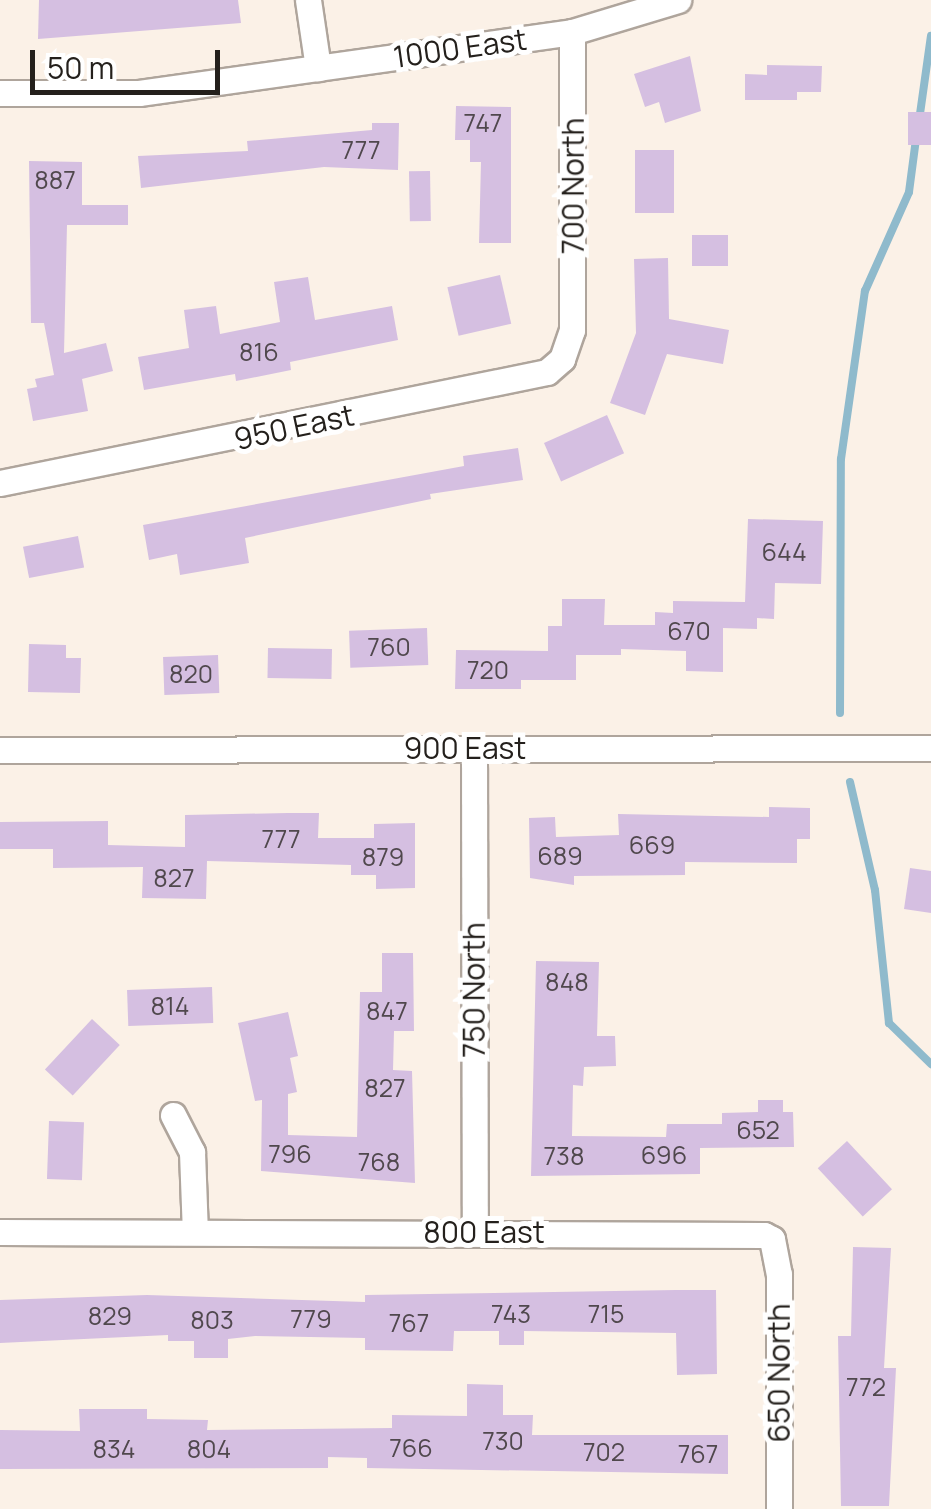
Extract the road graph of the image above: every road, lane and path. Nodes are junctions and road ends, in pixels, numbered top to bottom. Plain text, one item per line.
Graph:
1 (308, 0) edge
2 (678, 0) edge
3 (572, 32) junction
4 (318, 68) junction
5 (0, 93) edge
6 (570, 340) joint
7 (0, 483) edge
8 (474, 748) junction
9 (931, 748) edge
10 (0, 750) edge
11 (172, 1115) dead end
12 (0, 1232) edge
13 (195, 1232) junction
14 (474, 1232) junction
15 (772, 1238) joint
16 (779, 1509) edge

1 - 4 street
2 - 3 street, 1000 East
3 - 4 street, 1000 East
3 - 6 street, 700 North
4 - 5 street, 1000 East
6 - 7 street, 950 East
8 - 9 street, 900 East
8 - 10 street, 900 East
8 - 14 street, 750 North
11 - 13 street
12 - 13 street, 800 East
13 - 14 street, 800 East
14 - 15 street, 800 East
15 - 16 street, 650 North

